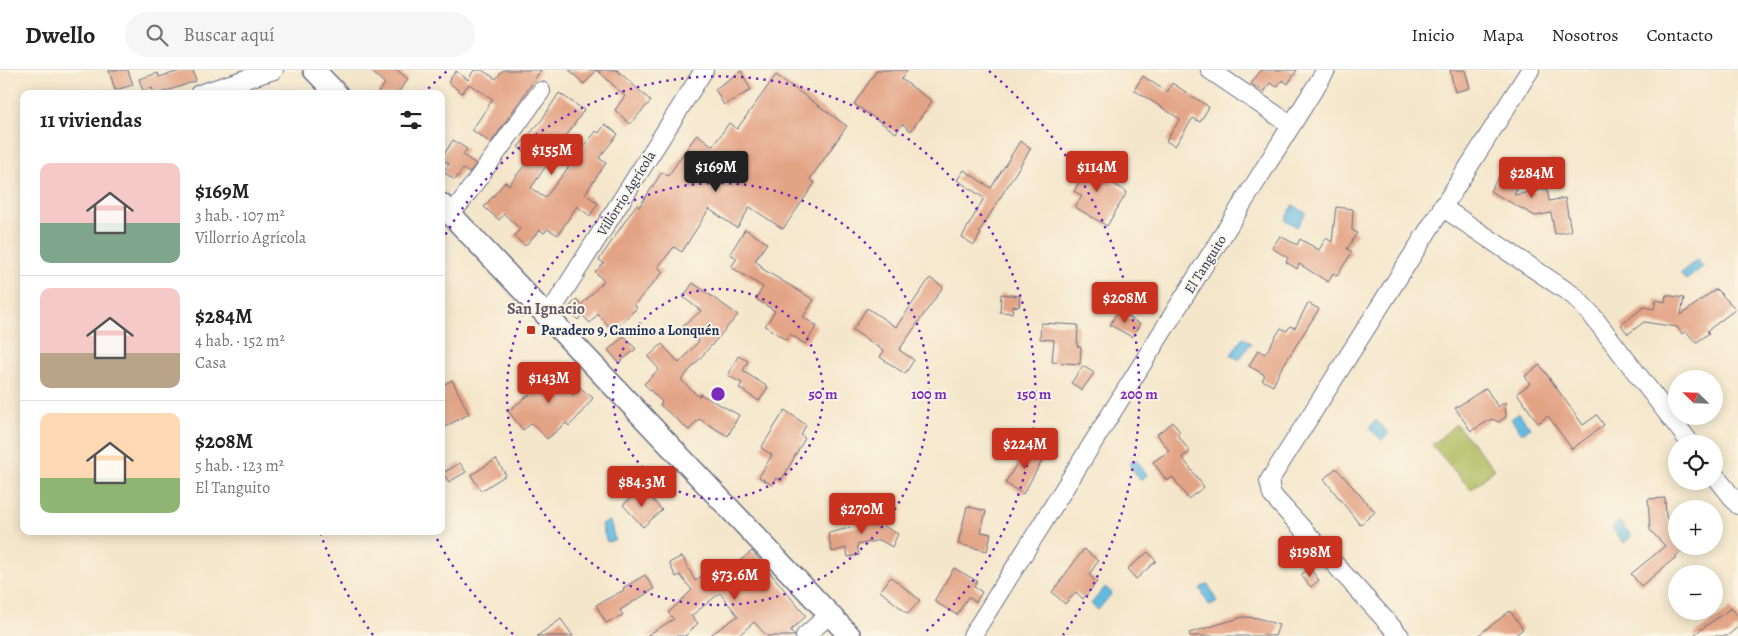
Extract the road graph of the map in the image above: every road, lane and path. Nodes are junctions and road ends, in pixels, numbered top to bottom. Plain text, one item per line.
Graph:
1 (274, 70) edge
2 (314, 70) edge
3 (704, 70) edge
4 (1210, 70) edge
5 (1326, 70) edge
6 (1530, 70) edge
7 (212, 90) edge
8 (333, 90) edge
9 (542, 91) dead end
10 (1291, 125) junction
11 (1442, 207) junction
12 (446, 208) edge
13 (548, 316) junction
14 (1684, 435) edge
15 (1723, 486) edge
16 (1738, 505) edge
17 (830, 615) junction
18 (804, 636) edge
19 (850, 636) edge
20 (972, 636) edge
21 (1400, 636) edge

1 - 7 street
2 - 8 main road
3 - 13 street, Villorrio Agrícola
4 - 10 street
5 - 10 street, El Tanguito
6 - 11 street
9 - 12 street
10 - 20 street, El Tanguito
11 - 14 street
11 - 21 street
12 - 13 main road
13 - 17 main road
15 - 16 street
17 - 18 street
17 - 19 main road

